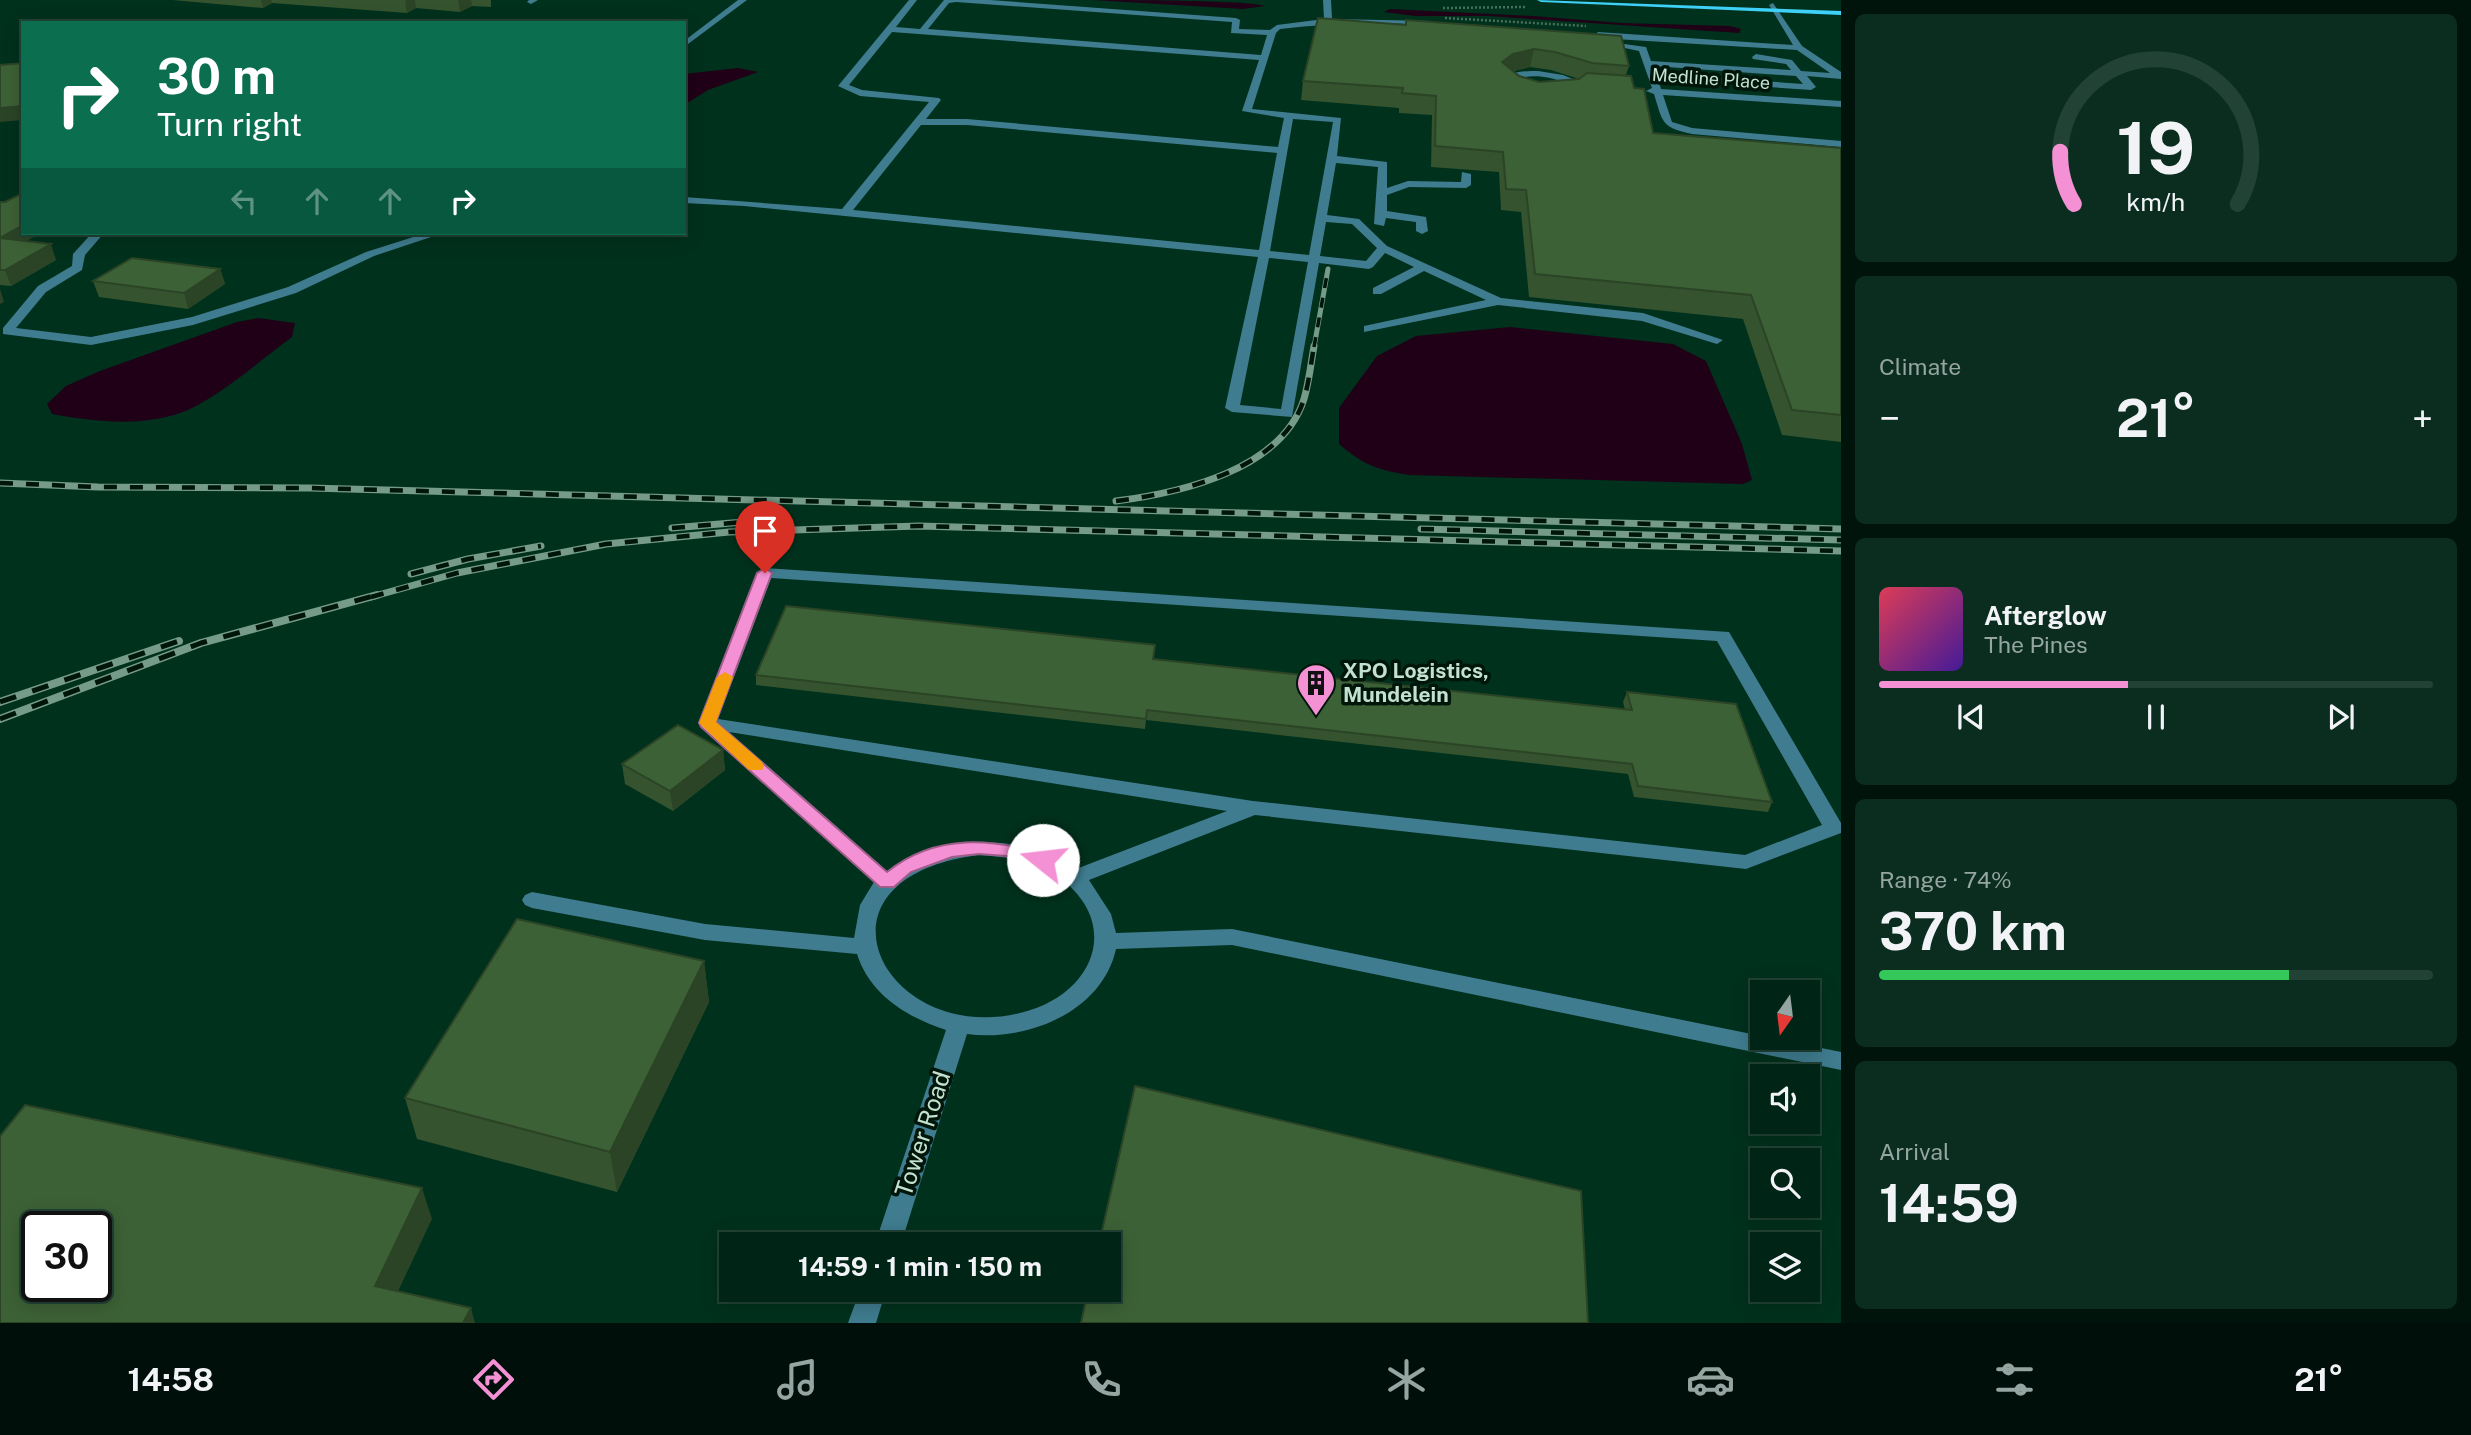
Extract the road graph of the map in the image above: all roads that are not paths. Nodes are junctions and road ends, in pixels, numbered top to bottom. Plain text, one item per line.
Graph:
1 (743, 0) edge
2 (913, 0) edge
3 (957, 0) edge
4 (1327, 0) edge
5 (1541, 0) edge
6 (1669, 0) edge
7 (1759, 0) edge
8 (1785, 0) edge
9 (1841, 7) edge
10 (1774, 8) junction
11 (1841, 13) edge
12 (1328, 20) junction
13 (1442, 20) edge
14 (890, 29) junction
15 (922, 32) junction
16 (686, 33) edge
17 (1272, 33) junction
18 (1428, 33) edge
19 (698, 34) junction
20 (1585, 34) edge
21 (686, 43) edge
22 (1589, 45) edge
23 (1748, 45) junction
24 (1643, 48) junction
25 (1799, 48) junction
26 (1671, 51) dead end
27 (1741, 55) dead end
28 (1755, 56) junction
29 (1264, 58) junction
30 (1648, 63) junction
31 (1801, 74) junction
32 (1654, 76) junction
33 (1841, 76) edge
34 (1604, 88) edge
35 (1643, 91) edge
36 (1521, 92) edge
37 (1660, 92) junction
38 (1841, 104) edge
39 (1289, 116) junction
40 (918, 122) junction
41 (1841, 144) edge
42 (1282, 150) junction
43 (1331, 159) junction
44 (1466, 174) dead end
45 (1382, 193) junction
46 (686, 200) edge
47 (845, 213) junction
48 (1381, 214) junction
49 (1321, 218) junction
50 (1355, 221) junction
51 (1422, 231) dead end
52 (96, 235) edge
53 (431, 235) edge
54 (1383, 248) junction
55 (1264, 254) junction
56 (1314, 259) junction
57 (1423, 267) junction
58 (1377, 291) dead end
59 (1498, 302) junction
60 (1368, 329) dead end
61 (1717, 340) dead end
62 (707, 723) junction
63 (1253, 808) junction
64 (1074, 878) junction
65 (887, 882) junction
66 (531, 900) dead end
67 (1107, 942) junction
68 (865, 947) junction
69 (958, 1024) junction
70 (1841, 1061) edge
71 (892, 1232) edge
72 (869, 1302) edge
73 (862, 1323) edge

1 - 19 street
2 - 14 street
3 - 15 street
3 - 17 street
4 - 12 street
5 - 10 main road
6 - 10 main road
7 - 10 street
8 - 10 street
9 - 10 main road
10 - 11 main road
10 - 25 street
12 - 13 street
12 - 17 street
12 - 18 street
14 - 15 street
14 - 40 street
15 - 29 street
16 - 19 street
17 - 29 street
19 - 21 street
20 - 23 street
22 - 24 street
23 - 25 street
23 - 28 street
24 - 26 street
24 - 30 street
25 - 33 street
27 - 28 street
28 - 31 street
29 - 39 street
30 - 31 street
30 - 32 street
31 - 32 street
31 - 33 street
32 - 37 street
34 - 36 street
35 - 37 street, Medline Place
37 - 38 street, Medline Place
37 - 41 street
39 - 42 street
39 - 43 street
40 - 42 street
40 - 47 street
42 - 55 street
43 - 45 street
43 - 49 street
44 - 45 street
45 - 48 street
46 - 47 street
47 - 55 street
48 - 50 street
48 - 51 street
49 - 50 street
49 - 56 street
50 - 54 street
52 - 53 street
54 - 56 street
54 - 57 street
55 - 56 street
55 - 56 street
57 - 58 street
57 - 59 street
59 - 60 street
59 - 61 street
62 - 63 street
62 - 63 street
62 - 65 street
63 - 64 street
64 - 65 street
64 - 67 street
65 - 68 street
66 - 68 street
67 - 69 street
67 - 70 street
68 - 69 street
69 - 71 street, Tower Road
72 - 73 street

